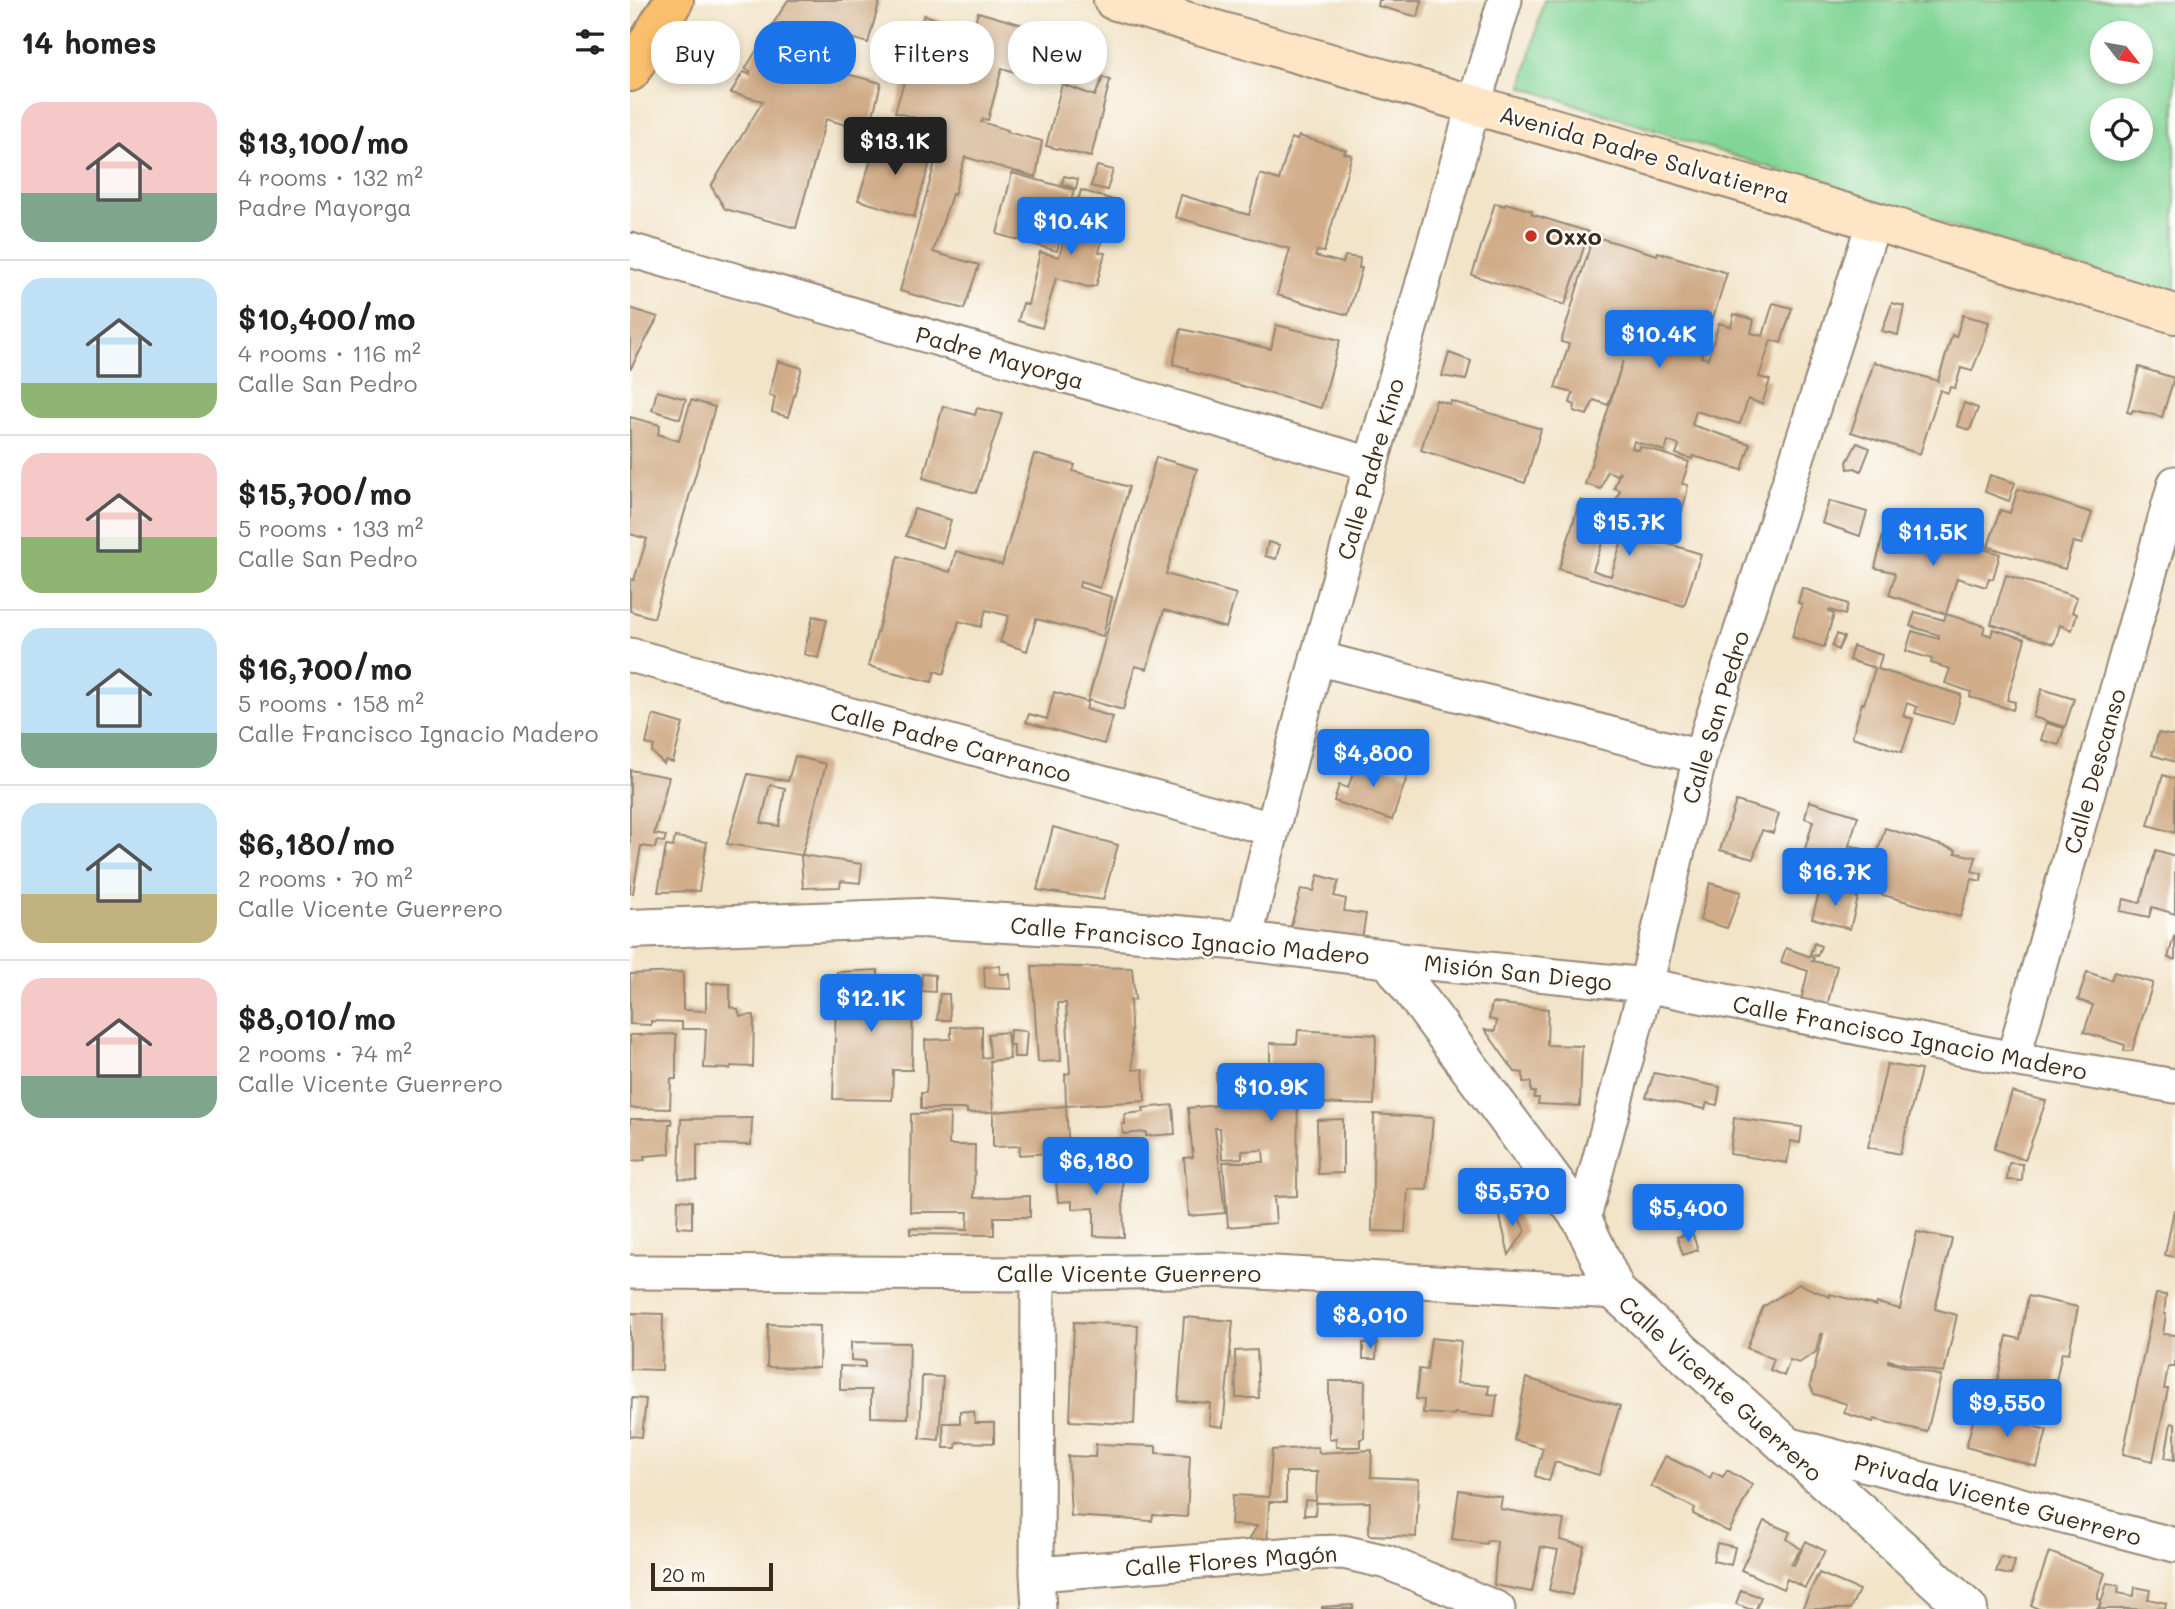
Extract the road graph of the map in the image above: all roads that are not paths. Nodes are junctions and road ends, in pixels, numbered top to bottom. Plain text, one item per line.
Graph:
1 (674, 0) edge
2 (1113, 0) edge
3 (1505, 0) edge
4 (630, 72) edge
5 (1474, 103) junction
6 (1874, 221) junction
7 (630, 250) edge
8 (2175, 314) edge
9 (1371, 464) junction
10 (2175, 483) edge
11 (630, 655) edge
12 (1317, 658) junction
13 (1700, 757) junction
14 (1272, 829) junction
15 (630, 929) edge
16 (1245, 941) junction
17 (1389, 959) junction
18 (1646, 985) junction
19 (2013, 1059) junction
20 (2175, 1086) edge
21 (1583, 1221) junction
22 (630, 1272) edge
23 (1038, 1274) junction
24 (1616, 1292) junction
25 (1780, 1443) junction
26 (2175, 1545) edge
27 (1037, 1574) junction
28 (1039, 1609) edge
29 (1498, 1609) edge
30 (1968, 1609) edge

1 - 4 main road
2 - 5 main road, Avenida Padre Salvatierra
3 - 5 street, Calle Padre Kino
5 - 6 main road, Avenida Padre Salvatierra
5 - 9 street, Calle Padre Kino
6 - 8 main road, Avenida Padre Salvatierra
6 - 13 street, Calle San Pedro
7 - 9 street, Padre Mayorga
9 - 12 street, Calle Padre Kino
10 - 19 street, Calle Descanso
11 - 14 street, Calle Padre Carranco
12 - 13 street
12 - 14 street, Calle Padre Kino
13 - 18 street, Calle San Pedro
14 - 16 street, Calle Padre Kino
15 - 16 street, Calle Francisco Ignacio Madero
16 - 17 street, Calle Francisco Ignacio Madero
17 - 18 street, Misión San Diego
17 - 21 street, Calle Francisco Ignacio Madero
18 - 19 street, Calle Francisco Ignacio Madero
18 - 21 street, Calle San Pedro
19 - 20 street, Calle Francisco Ignacio Madero
21 - 24 street, Calle Francisco Ignacio Madero
22 - 23 street, Calle Vicente Guerrero
23 - 24 street, Calle Vicente Guerrero
23 - 27 street
24 - 25 street, Calle Vicente Guerrero
25 - 26 street, Privada Vicente Guerrero
25 - 30 street, Calle Vicente Guerrero
27 - 28 street
27 - 29 street, Calle Flores Magón

